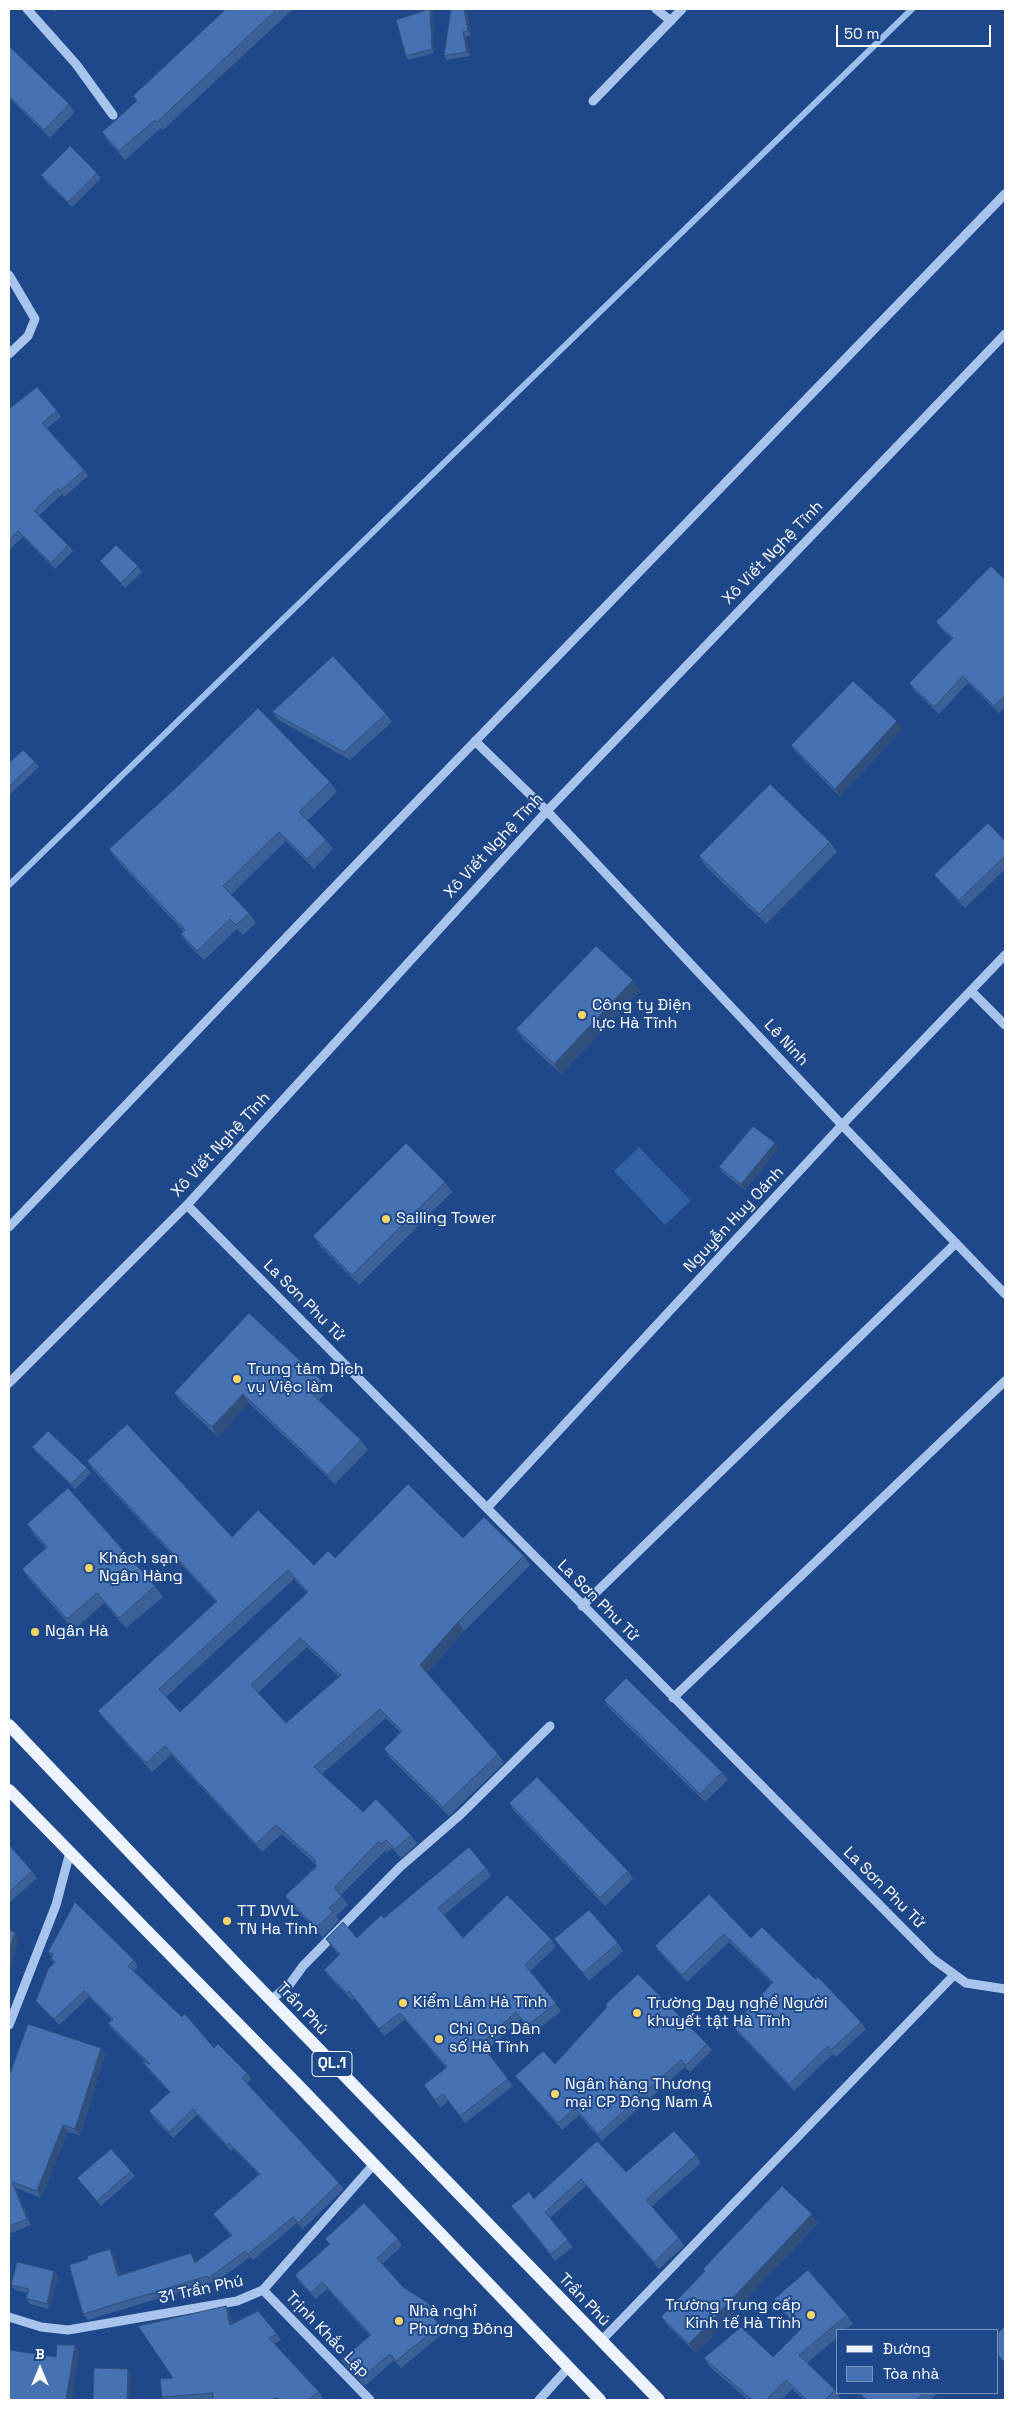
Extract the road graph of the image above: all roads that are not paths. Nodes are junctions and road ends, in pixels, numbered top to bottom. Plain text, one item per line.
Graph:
1 (27, 9) edge
2 (656, 9) edge
3 (682, 9) edge
4 (671, 21) junction
5 (593, 102) dead end
6 (113, 115) dead end
7 (1005, 194) edge
8 (9, 275) edge
9 (1005, 334) edge
10 (9, 354) edge
11 (475, 741) junction
12 (547, 811) junction
13 (1005, 954) edge
14 (971, 991) junction
15 (1005, 1025) edge
16 (842, 1126) junction
17 (187, 1204) junction
18 (9, 1228) edge
19 (956, 1243) junction
20 (1005, 1294) edge
21 (1005, 1381) edge
22 (9, 1383) edge
23 (486, 1508) junction
24 (582, 1606) junction
25 (673, 1698) junction
26 (9, 1724) edge
27 (550, 1726) dead end
28 (9, 1790) edge
29 (70, 1852) junction
30 (954, 1974) junction
31 (1005, 1989) edge
32 (271, 2000) junction
33 (9, 2025) edge
34 (374, 2164) junction
35 (263, 2290) junction
36 (9, 2318) edge
37 (601, 2341) junction
38 (568, 2368) junction
39 (370, 2400) edge
40 (539, 2400) edge
41 (600, 2400) edge
42 (659, 2400) edge

1 - 6 street
2 - 4 street
3 - 4 street
4 - 5 street
7 - 11 street
8 - 10 street
9 - 12 street, Xô Viết Nghệ Tĩnh
11 - 12 street, Lê Ninh
11 - 18 street
12 - 16 street, Lê Ninh
12 - 17 street, Xô Viết Nghệ Tĩnh
13 - 14 street, Nguyễn Huy Oánh
14 - 15 street
14 - 16 street, Nguyễn Huy Oánh
16 - 19 street, Lê Ninh
16 - 23 street, Nguyễn Huy Oánh
17 - 22 street, Xô Viết Nghệ Tĩnh
17 - 23 street, La Sơn Phu Tử
19 - 20 street, Lê Ninh
19 - 24 street
21 - 25 street
23 - 24 street, La Sơn Phu Tử
24 - 25 street, La Sơn Phu Tử
25 - 30 street, La Sơn Phu Tử
26 - 32 main road, Trần Phú / QL.1
27 - 32 street
28 - 29 main road, QL.1
29 - 33 street
29 - 34 main road, QL.1
30 - 31 street, La Sơn Phu Tử
30 - 37 street
32 - 37 main road, Trần Phú / QL.1
34 - 35 street, 31 Trần Phú
34 - 38 main road, QL.1
35 - 36 street, 31 Trần Phú
35 - 39 street, Trịnh Khắc Lập
37 - 42 main road, Trần Phú / QL.1
38 - 40 street
38 - 41 main road, QL.1

